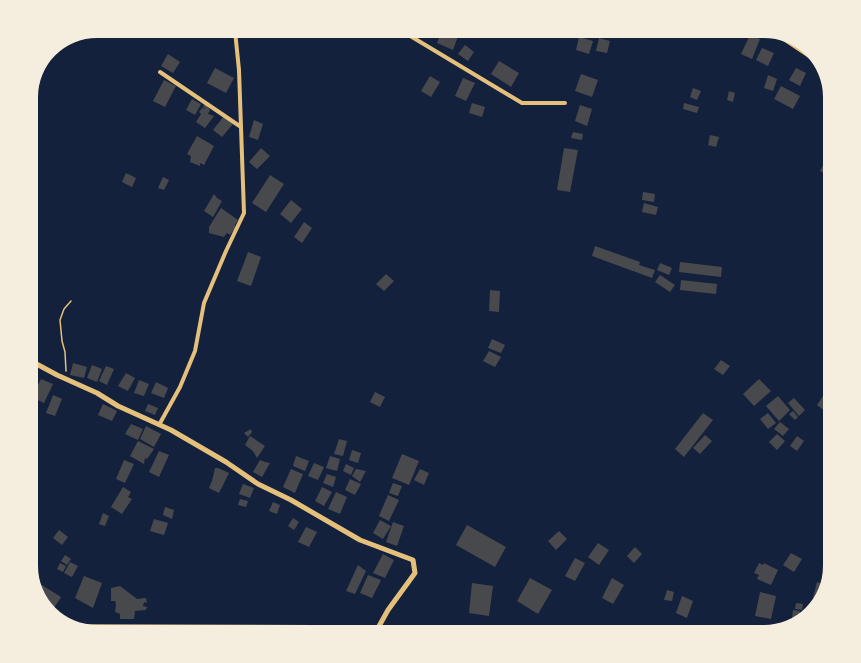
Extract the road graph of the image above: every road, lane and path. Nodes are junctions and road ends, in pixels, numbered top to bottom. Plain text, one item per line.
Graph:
1 (237, 38) edge
2 (414, 38) edge
3 (160, 72) dead end
4 (565, 103) dead end
5 (241, 127) junction
6 (71, 301) dead end
7 (38, 364) edge
8 (67, 379) junction
9 (159, 425) junction
10 (380, 625) edge

1 - 5 street
2 - 4 street
3 - 5 street
5 - 9 street
6 - 8 path
7 - 8 street
8 - 9 street
9 - 10 street

